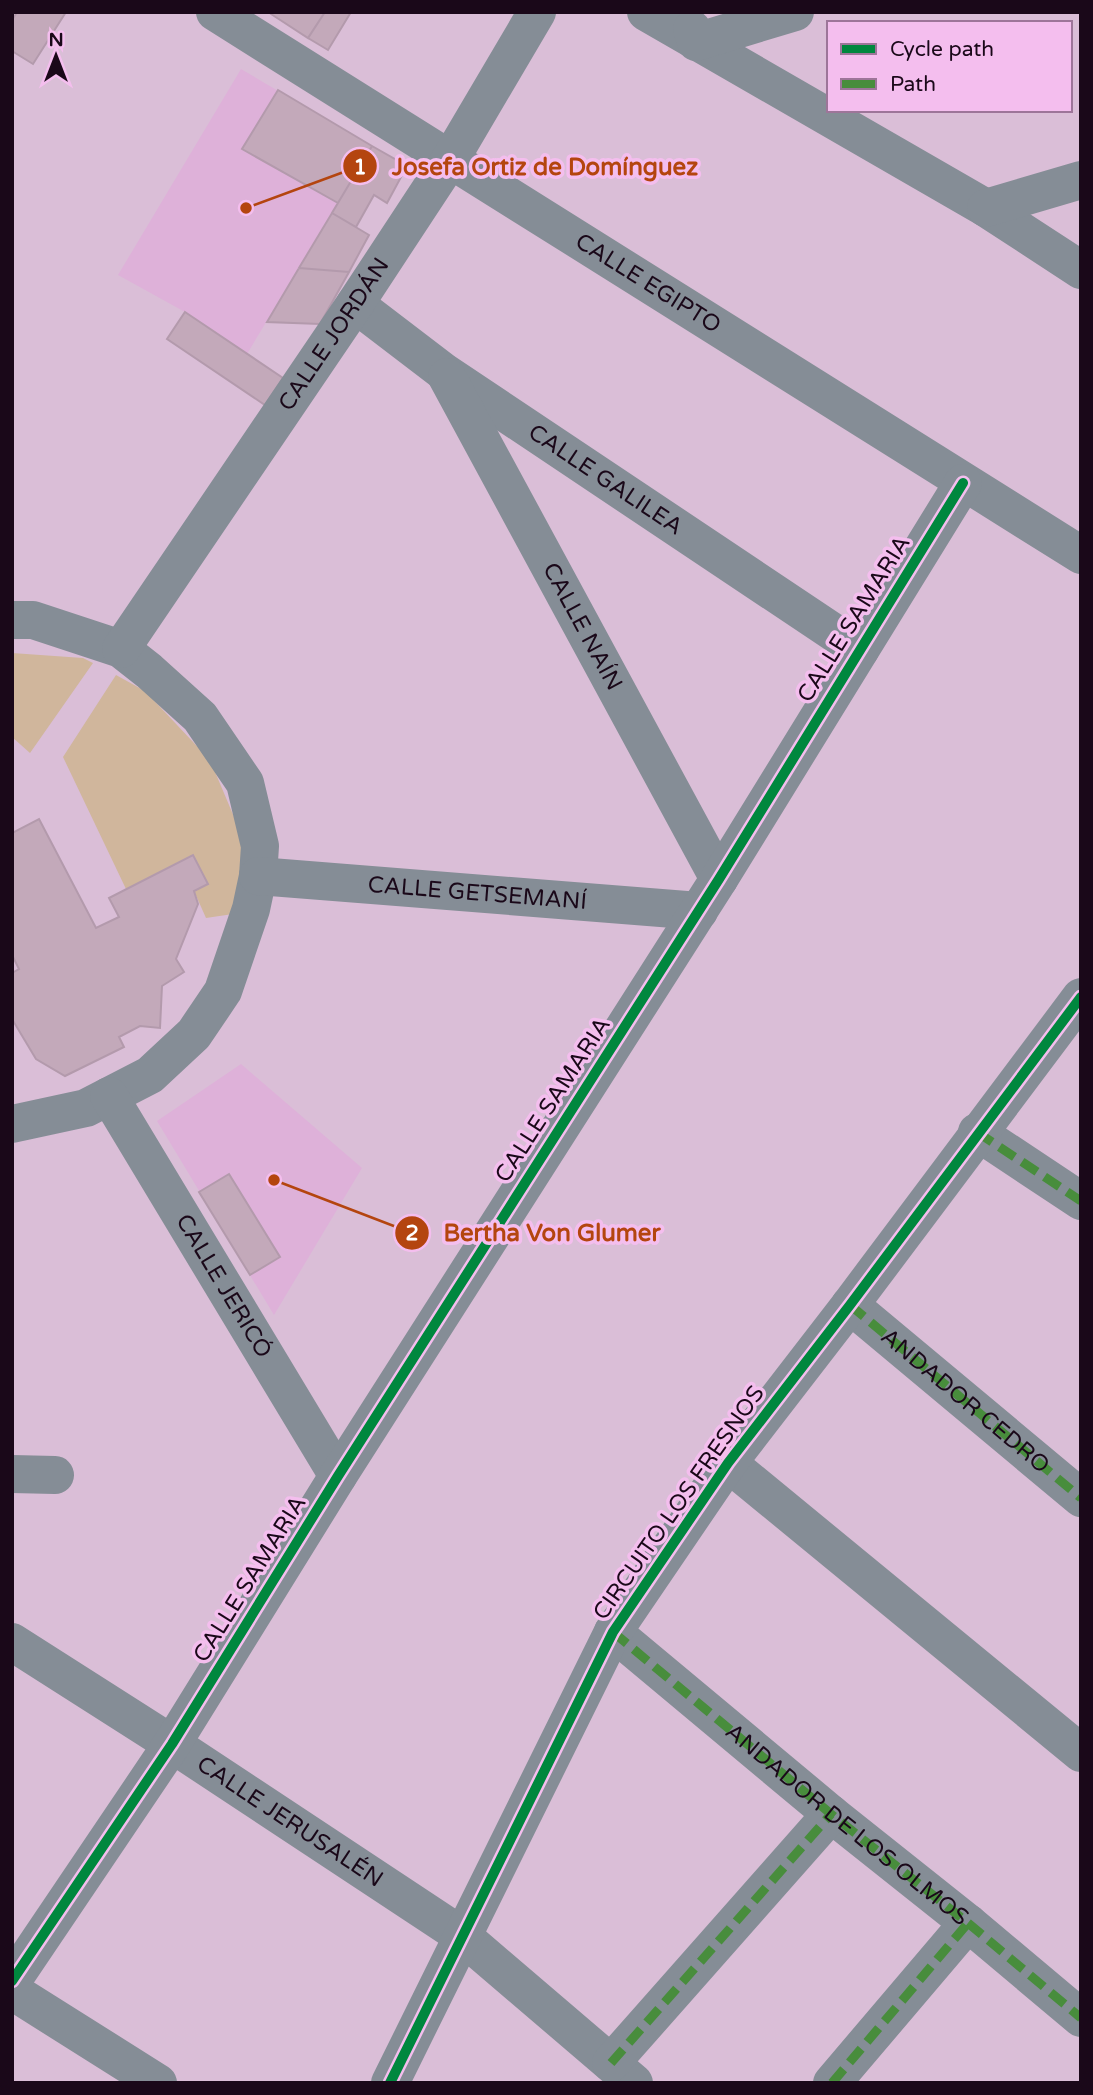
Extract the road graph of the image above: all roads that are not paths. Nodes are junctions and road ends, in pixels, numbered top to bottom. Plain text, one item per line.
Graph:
1 (215, 12) edge
2 (537, 12) edge
3 (646, 12) edge
4 (794, 12) edge
5 (692, 27) edge
6 (827, 110) edge
7 (830, 112) edge
8 (451, 158) junction
9 (1081, 180) edge
10 (986, 208) junction
11 (1081, 270) edge
12 (355, 304) junction
13 (444, 372) junction
14 (962, 483) junction
15 (1081, 555) edge
16 (12, 620) edge
17 (121, 649) junction
18 (860, 650) junction
19 (258, 876) junction
20 (719, 879) junction
21 (699, 911) junction
22 (1081, 996) edge
23 (109, 1096) junction
24 (12, 1124) edge
25 (977, 1132) junction
26 (1081, 1201) edge
27 (850, 1305) junction
28 (728, 1462) junction
29 (12, 1474) edge
30 (55, 1475) dead end
31 (338, 1476) junction
32 (1081, 1499) edge
33 (613, 1632) junction
34 (12, 1642) edge
35 (172, 1744) junction
36 (1081, 1753) edge
37 (831, 1814) junction
38 (968, 1923) junction
39 (461, 1935) junction
40 (12, 1981) edge
41 (12, 1991) edge
42 (1081, 2018) edge
43 (622, 2073) edge
44 (158, 2083) edge
45 (390, 2083) edge
46 (832, 2083) edge

1 - 8 street, CALLE EGIPTO
2 - 8 street, CALLE JORDÁN
3 - 5 street
4 - 5 street
5 - 6 street
7 - 10 street
8 - 12 street, CALLE JORDÁN
8 - 14 street, CALLE EGIPTO
9 - 10 street
10 - 11 street
12 - 13 street, CALLE GALILEA
12 - 17 street, CALLE JORDÁN
13 - 18 street, CALLE GALILEA
13 - 20 street, CALLE NAÍN
14 - 15 street, CALLE EGIPTO
14 - 18 street, CALLE SAMARIA
16 - 17 street
17 - 19 street
18 - 20 street, CALLE SAMARIA
19 - 21 street, CALLE GETSEMANÍ
19 - 23 street
20 - 21 street, CALLE SAMARIA
21 - 31 street, CALLE SAMARIA
22 - 25 street, CIRCUITO LOS FRESNOS
23 - 24 street
23 - 31 street, CALLE JERICÓ
25 - 26 street
25 - 27 street, CIRCUITO LOS FRESNOS
27 - 28 street, CIRCUITO LOS FRESNOS
27 - 32 street, ANDADOR CEDRO
28 - 33 street, CIRCUITO LOS FRESNOS
28 - 36 street, CIRCUITO LOS FRESNOS
29 - 30 street
31 - 35 street, CALLE SAMARIA
33 - 37 street, ANDADOR DE LOS OLMOS
33 - 39 street, CIRCUITO LOS FRESNOS
34 - 35 street, CALLE JERUSALÉN
35 - 39 street, CALLE JERUSALÉN
35 - 40 street, CALLE SAMARIA
37 - 38 street, ANDADOR DE LOS OLMOS
37 - 43 street
38 - 42 street, ANDADOR DE LOS OLMOS
38 - 46 street
39 - 43 street, CALLE JERUSALÉN
39 - 45 street, CIRCUITO LOS FRESNOS
41 - 44 street

